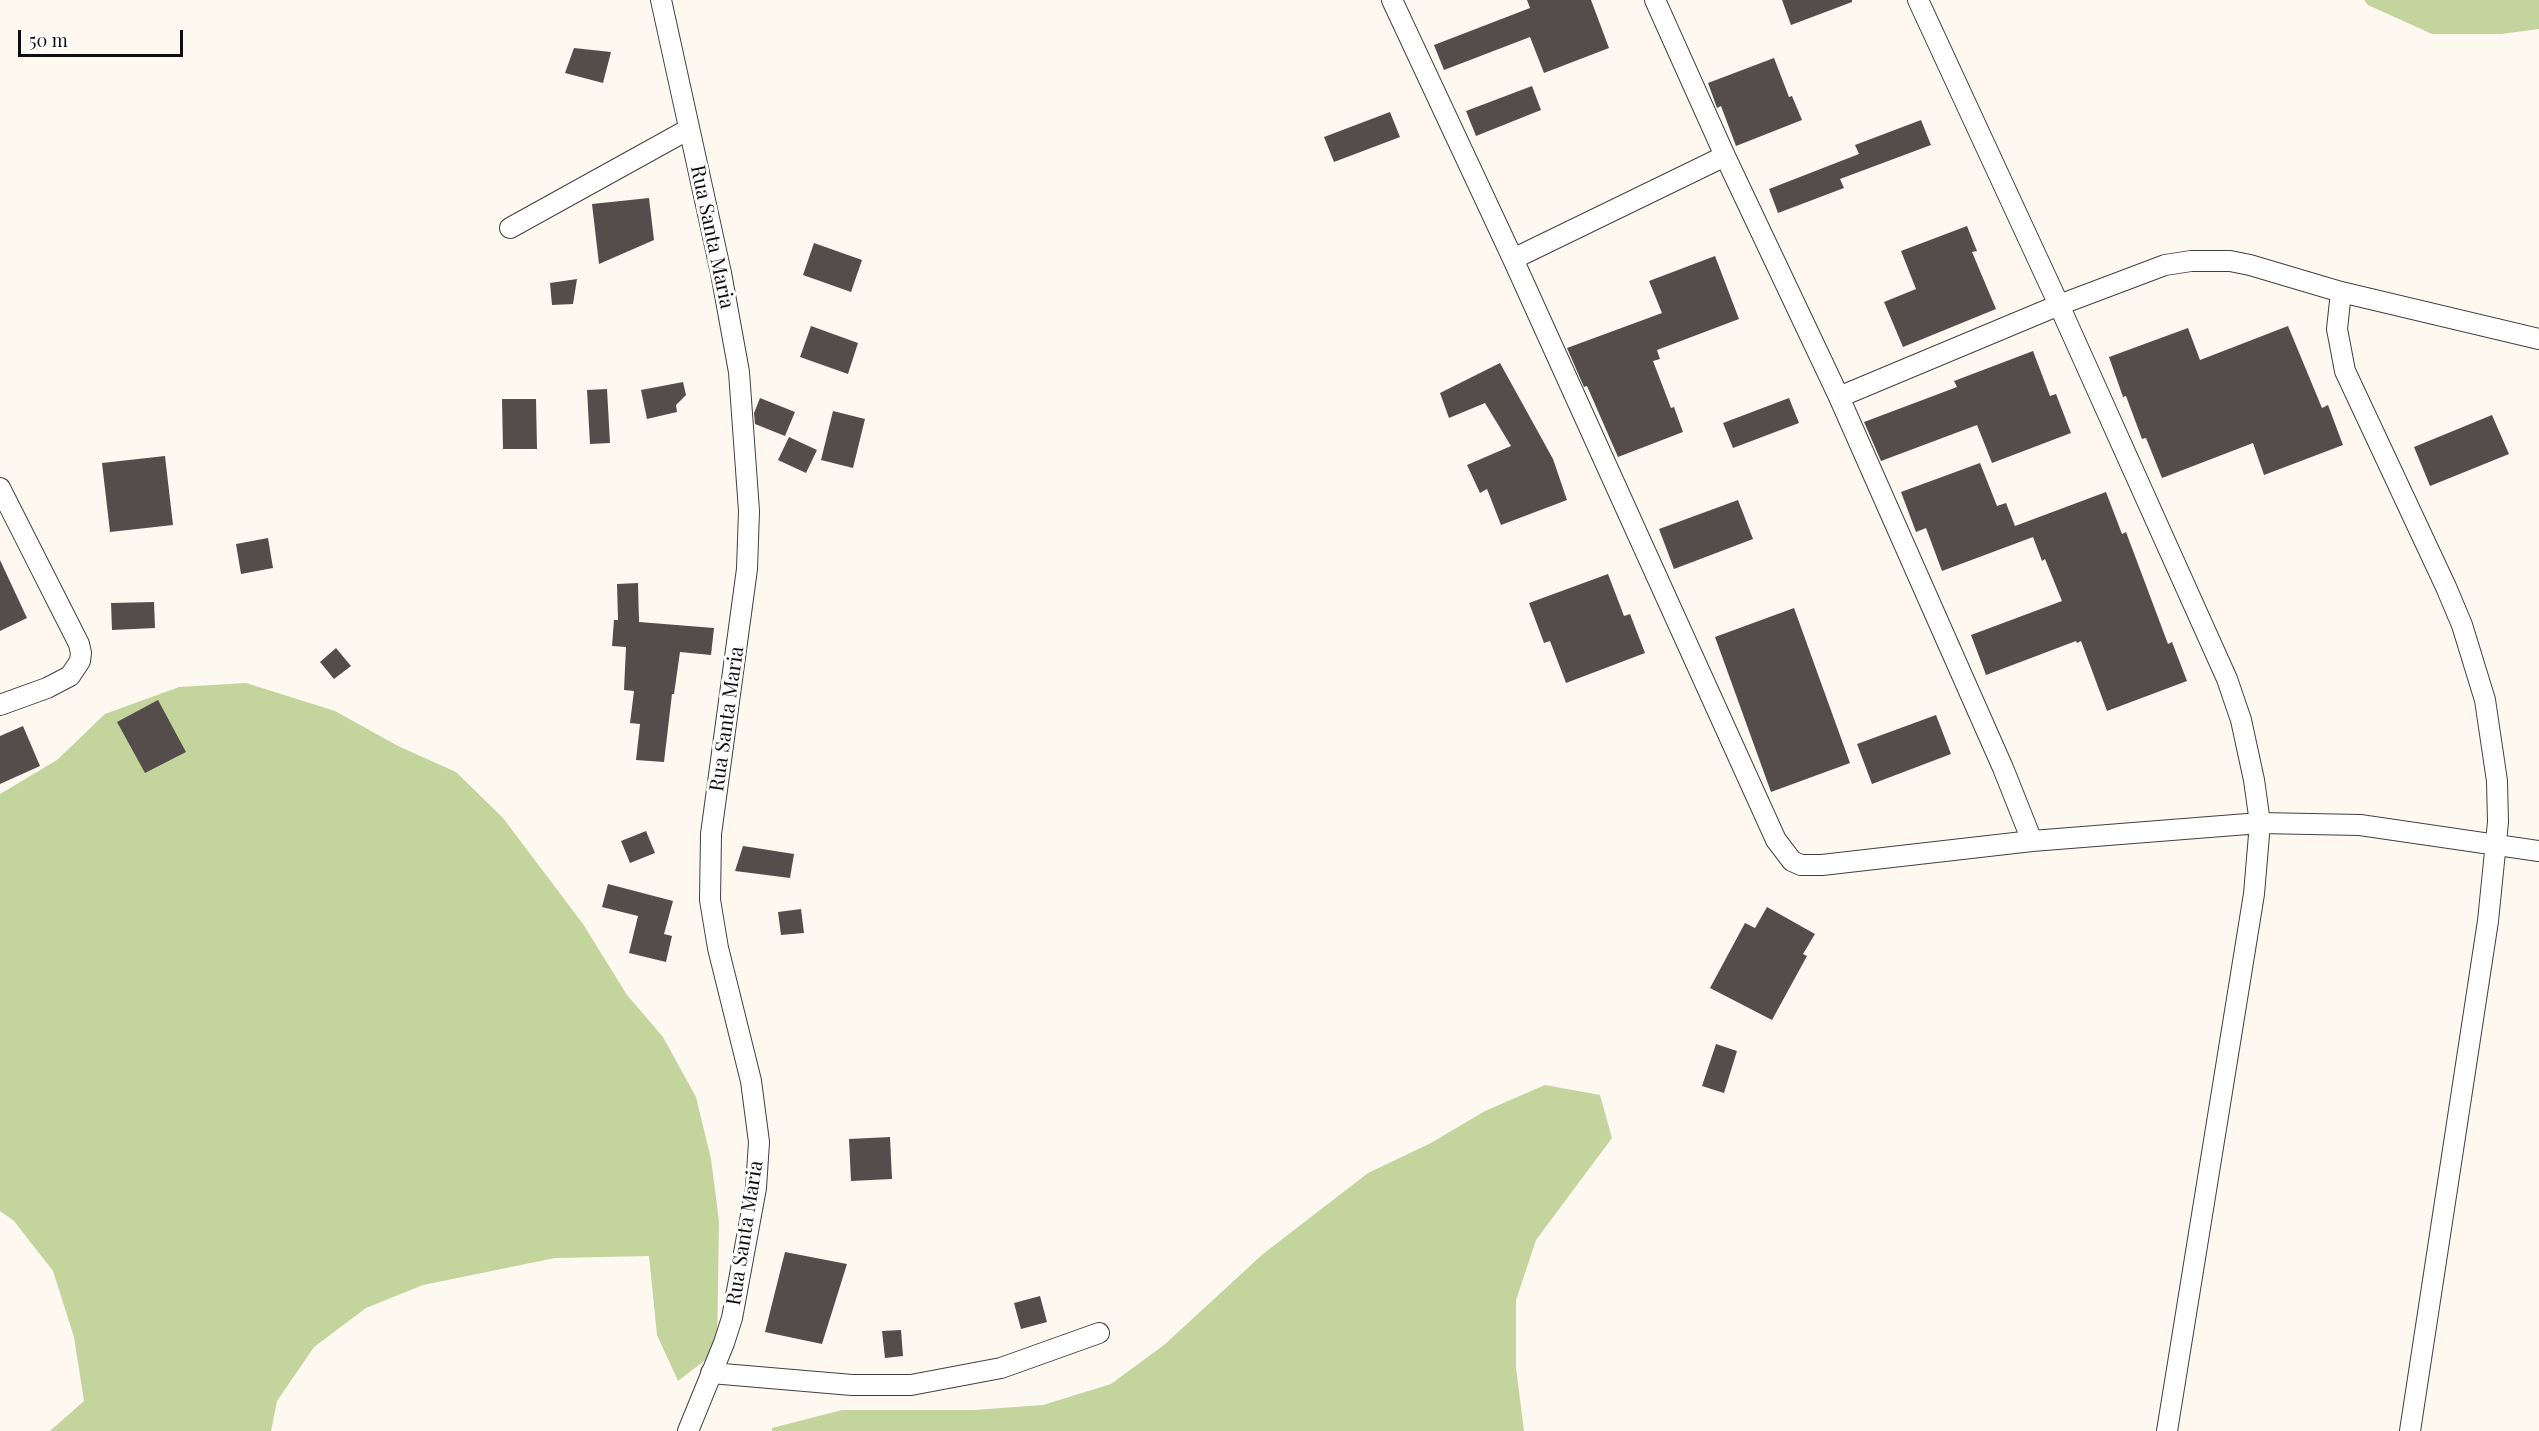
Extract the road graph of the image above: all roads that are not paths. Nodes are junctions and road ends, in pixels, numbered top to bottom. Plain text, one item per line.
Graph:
1 (661, 0) edge
2 (1392, 0) edge
3 (1654, 0) edge
4 (1918, 0) edge
5 (689, 129) junction
6 (1725, 156) junction
7 (510, 228) dead end
8 (1513, 259) junction
9 (2342, 292) junction
10 (2059, 305) junction
11 (2539, 339) edge
12 (1839, 397) junction
13 (0, 488) edge
14 (0, 705) edge
15 (2260, 823) junction
16 (2032, 841) junction
17 (2496, 843) junction
18 (2539, 851) edge
19 (1099, 1333) dead end
20 (711, 1373) junction
21 (688, 1431) edge
22 (2167, 1431) edge
23 (2410, 1431) edge

1 - 5 street, Rua Santa Maria
2 - 8 street
3 - 6 street
4 - 10 street
5 - 7 street
5 - 20 street, Rua Santa Maria
6 - 8 street
6 - 12 street
8 - 16 street
9 - 10 street
9 - 11 street
9 - 17 street
10 - 12 street
10 - 15 street
12 - 16 street
13 - 14 street
15 - 16 street
15 - 17 street
15 - 22 street
17 - 18 street
17 - 23 street
19 - 20 street
20 - 21 street, Rua Santa Maria

